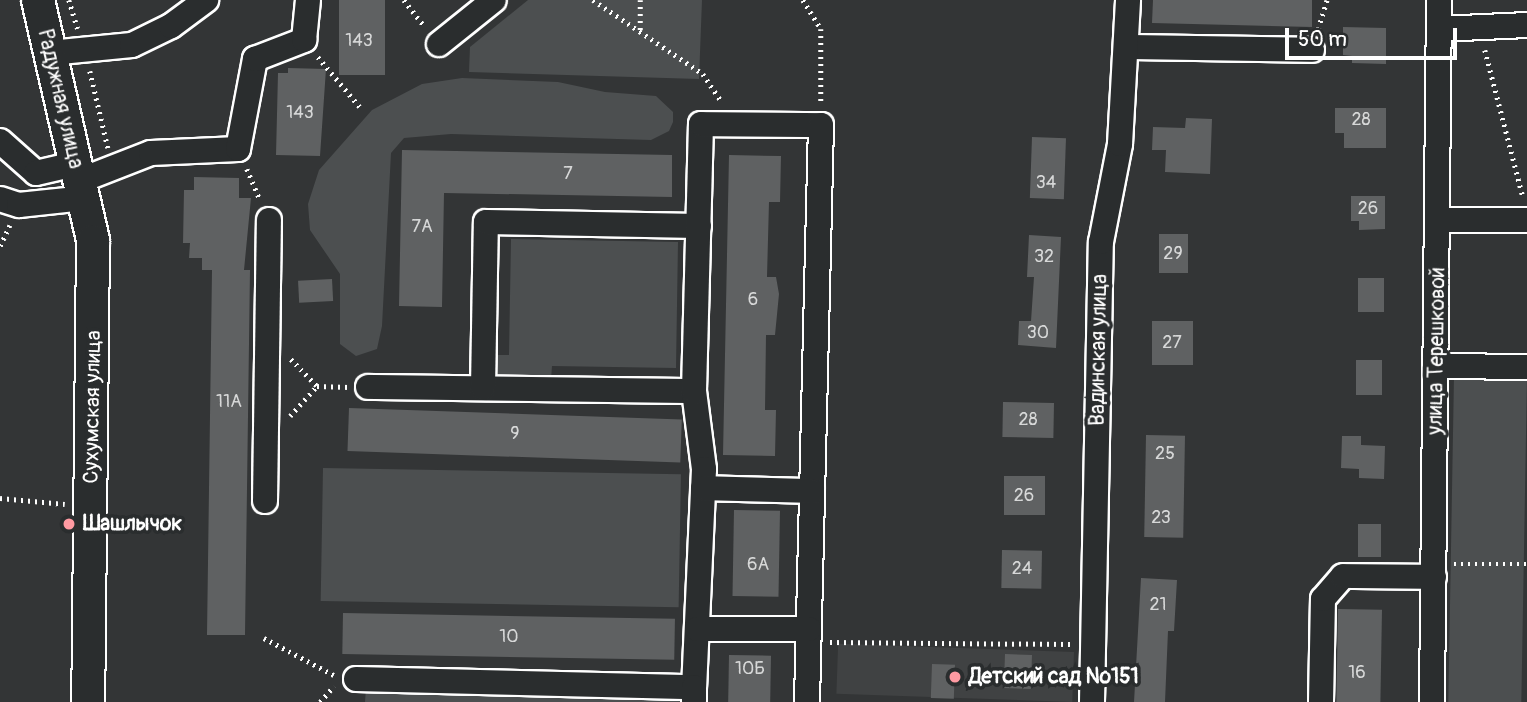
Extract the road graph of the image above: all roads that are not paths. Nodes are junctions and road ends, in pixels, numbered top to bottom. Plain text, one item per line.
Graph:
1 (38, 0) edge
2 (206, 0) edge
3 (308, 0) edge
4 (494, 0) edge
5 (1128, 0) edge
6 (1439, 0) edge
7 (1527, 25) edge
8 (1438, 29) junction
9 (439, 44) road end
10 (1127, 47) junction
11 (1312, 50) road end
12 (50, 53) junction
13 (0, 141) edge
14 (79, 181) junction
15 (0, 199) edge
16 (269, 220) road end
17 (1439, 220) junction
18 (1527, 220) edge
19 (699, 226) junction
20 (1437, 366) junction
21 (1527, 367) edge
22 (368, 387) road end
23 (483, 388) junction
24 (694, 391) junction
25 (703, 488) junction
26 (812, 491) junction
27 (265, 501) dead end
28 (1434, 570) junction
29 (697, 629) junction
30 (809, 635) junction
31 (348, 679) road end
32 (694, 694) edge
33 (88, 702) edge
34 (807, 702) edge
35 (1093, 702) edge
36 (1321, 702) edge
37 (1432, 702) edge

1 - 12 main road, Радужная улица
2 - 12 street
3 - 14 street
4 - 9 street
5 - 10 street, Вадинская улица
6 - 8 street, улица Терешковой
7 - 8 street
8 - 17 street, улица Терешковой
10 - 11 street
10 - 35 street, Вадинская улица
12 - 14 main road, Радужная улица
13 - 14 street
14 - 15 street
14 - 33 main road, Сухумская улица
16 - 27 street
17 - 18 street
17 - 20 street, улица Терешковой
19 - 23 street
19 - 24 street
19 - 26 street
20 - 21 street
20 - 28 street, улица Терешковой
22 - 23 street
23 - 24 street
24 - 25 street
25 - 26 street
25 - 29 street
26 - 30 street
28 - 36 street
28 - 37 street, улица Терешковой
29 - 30 street
29 - 32 street
30 - 34 street
31 - 32 street

